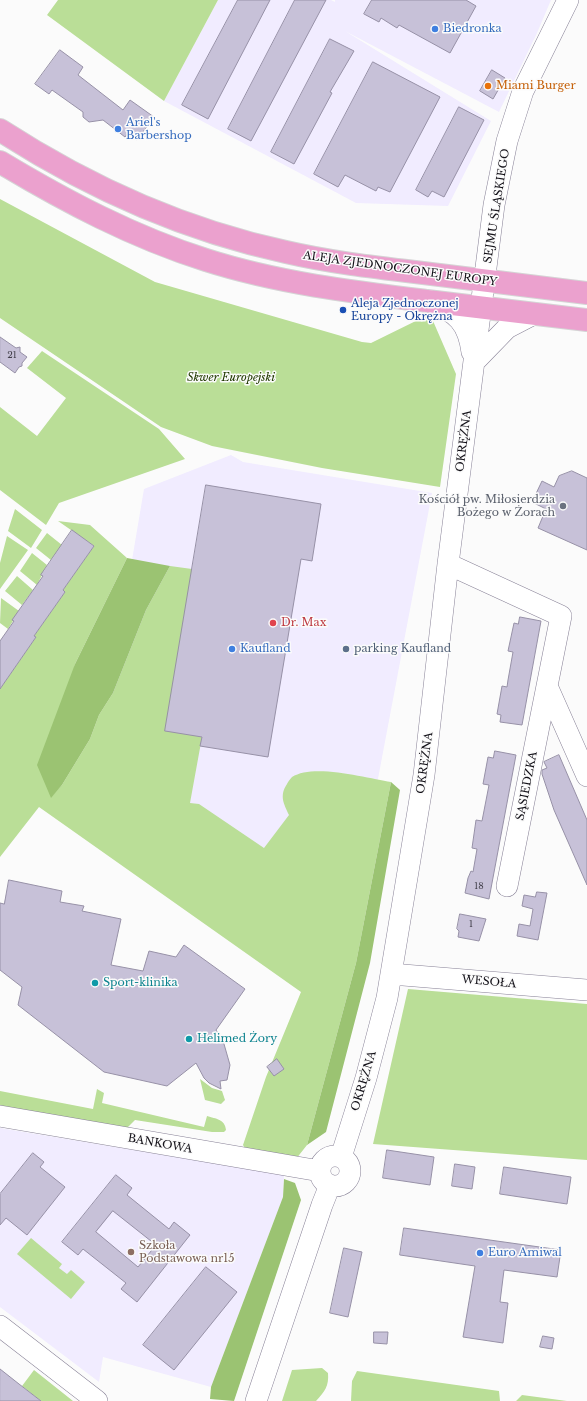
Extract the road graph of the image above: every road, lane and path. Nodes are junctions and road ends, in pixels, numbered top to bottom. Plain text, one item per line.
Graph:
1 (568, 0) edge
2 (0, 130) edge
3 (0, 162) edge
4 (485, 281) junction
5 (587, 293) edge
6 (430, 301) junction
7 (482, 308) junction
8 (534, 314) junction
9 (587, 320) edge
10 (474, 362) junction
11 (448, 564) junction
12 (547, 686) junction
13 (587, 776) edge
14 (507, 886) dead end
15 (391, 974) junction
16 (587, 990) edge
17 (0, 1116) edge
18 (325, 1178) junction
19 (0, 1326) edge
20 (97, 1401) edge
21 (256, 1401) edge

1 - 4 street, SEJMU ŚLĄSKIEGO
2 - 4 main road, ALEJA ZJEDNOCZONEJ EUROPY
3 - 6 main road
4 - 5 main road, ALEJA ZJEDNOCZONEJ EUROPY
4 - 7 street, OKRĘŻNA
6 - 7 main road
6 - 10 street, OKRĘŻNA
7 - 8 main road
7 - 10 street, OKRĘŻNA
8 - 9 main road
8 - 10 street
10 - 11 street, OKRĘŻNA
11 - 12 street, SĄSIEDZKA
11 - 15 street, OKRĘŻNA
12 - 13 street
12 - 14 street, SĄSIEDZKA
15 - 16 street, WESOŁA
15 - 18 street, OKRĘŻNA
17 - 18 street, BANKOWA
18 - 21 street
19 - 20 street

